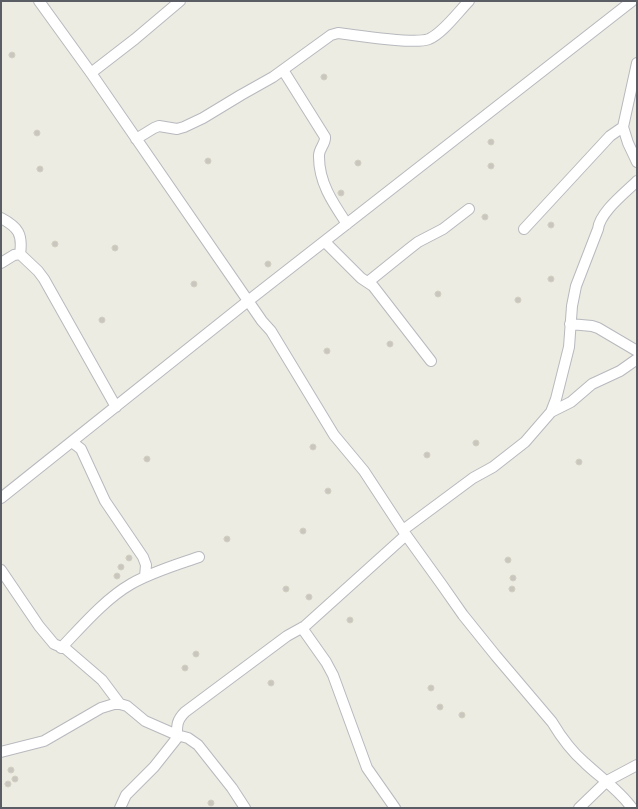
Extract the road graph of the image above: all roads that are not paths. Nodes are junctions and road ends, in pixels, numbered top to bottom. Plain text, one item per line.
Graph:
1 (39, 1) edge
2 (180, 1) edge
3 (469, 1) edge
4 (632, 1) edge
5 (637, 63) edge
6 (283, 70) junction
7 (91, 73) junction
8 (623, 127) junction
9 (136, 139) junction
10 (637, 162) edge
11 (637, 181) edge
12 (469, 209) dead end
13 (1, 218) edge
14 (347, 224) junction
15 (524, 229) dead end
16 (325, 242) junction
17 (20, 254) junction
18 (1, 263) edge
19 (368, 282) junction
20 (248, 301) junction
21 (570, 324) junction
22 (637, 351) edge
23 (637, 359) edge
24 (431, 361) dead end
25 (116, 407) junction
26 (551, 412) junction
27 (72, 442) junction
28 (1, 498) edge
29 (405, 532) junction
30 (199, 557) dead end
31 (1, 570) edge
32 (145, 577) junction
33 (302, 628) junction
34 (61, 648) junction
35 (120, 704) junction
36 (177, 735) junction
37 (1, 752) edge
38 (637, 765) edge
39 (607, 781) junction
40 (120, 808) edge
41 (245, 808) edge
42 (395, 808) edge
43 (579, 808) edge
44 (632, 808) edge

1 - 7 street
2 - 7 street
3 - 6 street
4 - 14 street
5 - 8 street
6 - 9 street
6 - 14 street
7 - 9 street
8 - 10 street
8 - 15 street
9 - 20 street
11 - 21 street
12 - 19 street
13 - 17 street
14 - 16 street
16 - 19 street
16 - 20 street
17 - 18 street
17 - 25 street
19 - 24 street
20 - 25 street
20 - 29 street
21 - 22 street
21 - 26 street
23 - 26 street
25 - 27 street
26 - 29 street
27 - 28 street
27 - 32 street
29 - 33 street
29 - 39 street
30 - 32 street
31 - 34 street
32 - 34 street
33 - 36 street
33 - 42 street
34 - 35 street
35 - 36 street
35 - 37 street
36 - 40 street
36 - 41 street
38 - 39 street
39 - 43 street
39 - 44 street

